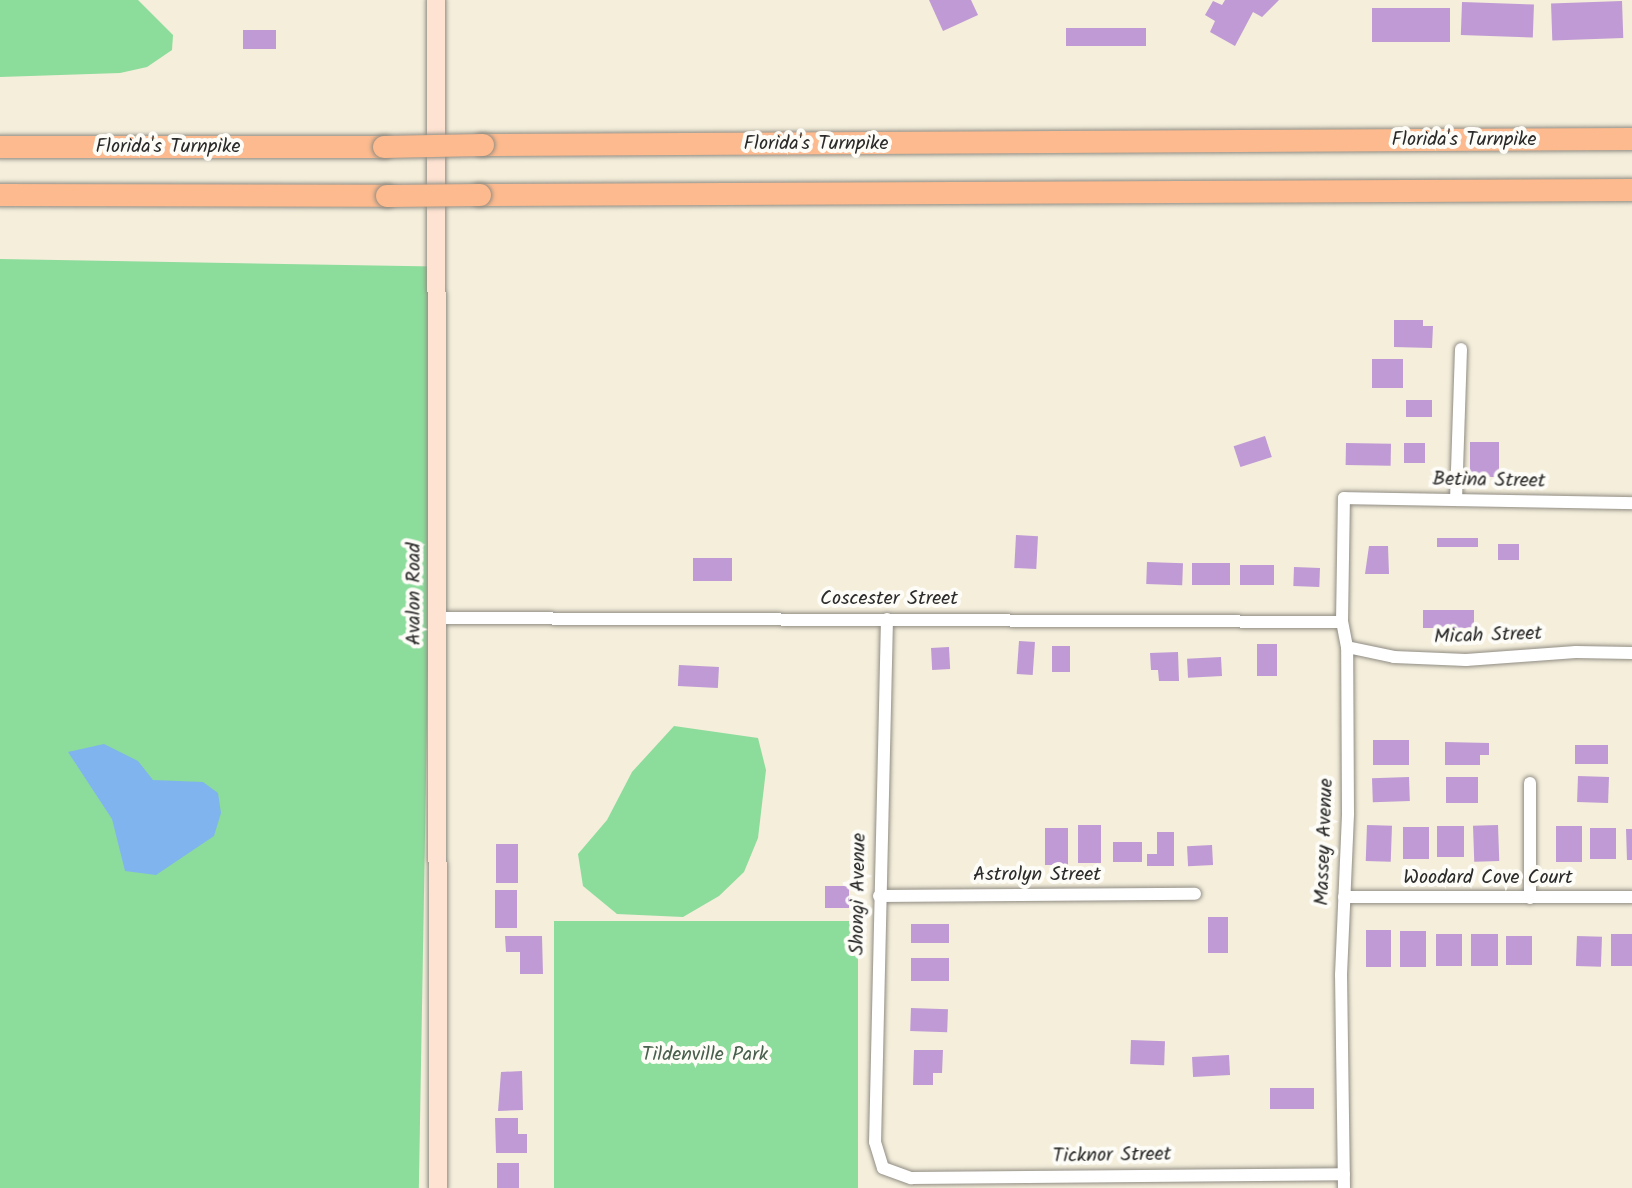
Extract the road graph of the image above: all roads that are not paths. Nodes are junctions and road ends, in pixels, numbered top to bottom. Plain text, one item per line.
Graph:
1 (436, 0) edge
2 (1632, 139) edge
3 (0, 147) edge
4 (1632, 190) edge
5 (0, 195) edge
6 (1461, 349) dead end
7 (1344, 498) joint
8 (1456, 500) junction
9 (1632, 503) edge
10 (437, 618) junction
11 (887, 619) junction
12 (1342, 622) junction
13 (1347, 647) junction
14 (1632, 653) edge
15 (1530, 783) dead end
16 (1195, 894) dead end
17 (879, 896) junction
18 (1344, 897) junction
19 (1632, 897) edge
20 (1530, 898) junction
21 (883, 1168) joint
22 (1344, 1174) junction
23 (438, 1188) edge
24 (1344, 1188) edge

1 - 10 main road, Avalon Road
2 - 3 highway, Florida's Turnpike, bridge
4 - 5 highway, bridge
6 - 8 street
7 - 8 street, Betina Street
7 - 12 street, Massey Avenue
8 - 9 street, Betina Street
10 - 11 street, Coscester Street
10 - 23 main road, Avalon Road
11 - 12 street, Coscester Street
11 - 17 street, Shongi Avenue
12 - 13 street, Massey Avenue
13 - 14 street, Micah Street
13 - 18 street, Massey Avenue
15 - 20 street
16 - 17 street, Astrolyn Street
17 - 21 street, Shongi Avenue
18 - 20 street, Woodard Cove Court
18 - 22 street, Massey Avenue
19 - 20 street, Woodard Cove Court
21 - 22 street, Ticknor Street
22 - 24 street, Massey Avenue

